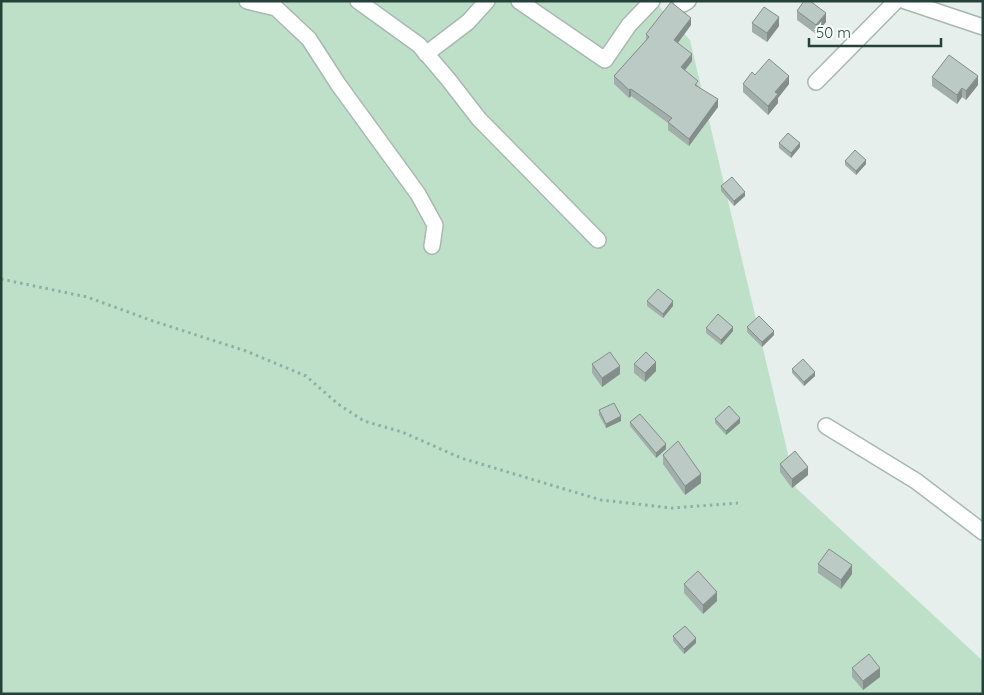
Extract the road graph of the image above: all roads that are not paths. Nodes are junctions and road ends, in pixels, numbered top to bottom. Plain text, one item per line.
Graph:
1 (247, 1) edge
2 (358, 1) edge
3 (487, 1) edge
4 (518, 1) edge
5 (652, 1) edge
6 (681, 1) edge
7 (688, 1) edge
8 (896, 1) edge
9 (904, 1) edge
10 (983, 28) edge
11 (426, 54) junction
12 (816, 82) dead end
13 (598, 240) dead end
14 (432, 246) dead end
15 (826, 426) dead end
16 (983, 532) edge

1 - 14 street
2 - 11 street
3 - 11 street
4 - 5 street
6 - 7 street
8 - 12 street
9 - 10 street
11 - 13 street
15 - 16 street

